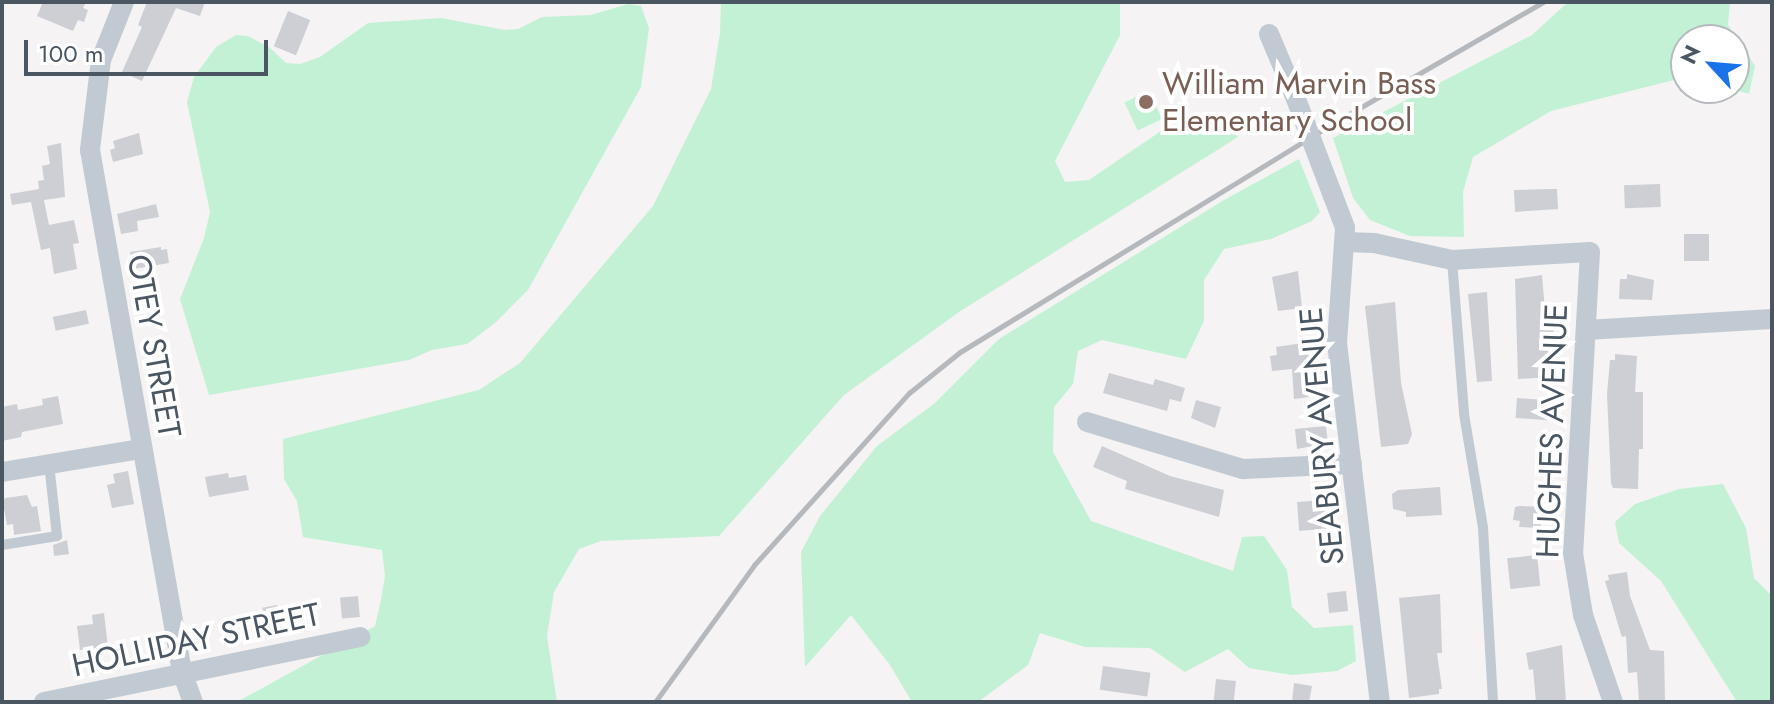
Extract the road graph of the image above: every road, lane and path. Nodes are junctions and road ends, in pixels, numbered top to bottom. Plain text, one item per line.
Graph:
1 (124, 2) edge
2 (1269, 34) dead end
3 (1345, 242) junction
4 (1452, 260) junction
5 (1772, 319) edge
6 (1586, 330) junction
7 (1087, 422) dead end
8 (141, 449) junction
9 (49, 464) junction
10 (1352, 464) junction
11 (2, 472) edge
12 (2, 545) edge
13 (360, 637) dead end
14 (182, 672) junction
15 (44, 702) edge
16 (193, 702) edge
17 (1380, 702) edge
18 (1493, 702) edge
19 (1613, 702) edge

1 - 8 street, OTEY STREET
2 - 3 street, SEABURY AVENUE, bridge
3 - 4 street
3 - 10 street, SEABURY AVENUE
4 - 6 street, HUGHES AVENUE
4 - 18 lane
5 - 6 street
6 - 19 street, HUGHES AVENUE
7 - 10 street
8 - 9 street
8 - 14 street, OTEY STREET
9 - 11 street
9 - 12 lane
10 - 17 street, SEABURY AVENUE
13 - 14 street, HOLLIDAY STREET
14 - 15 street, HOLLIDAY STREET
14 - 16 street, OTEY STREET

